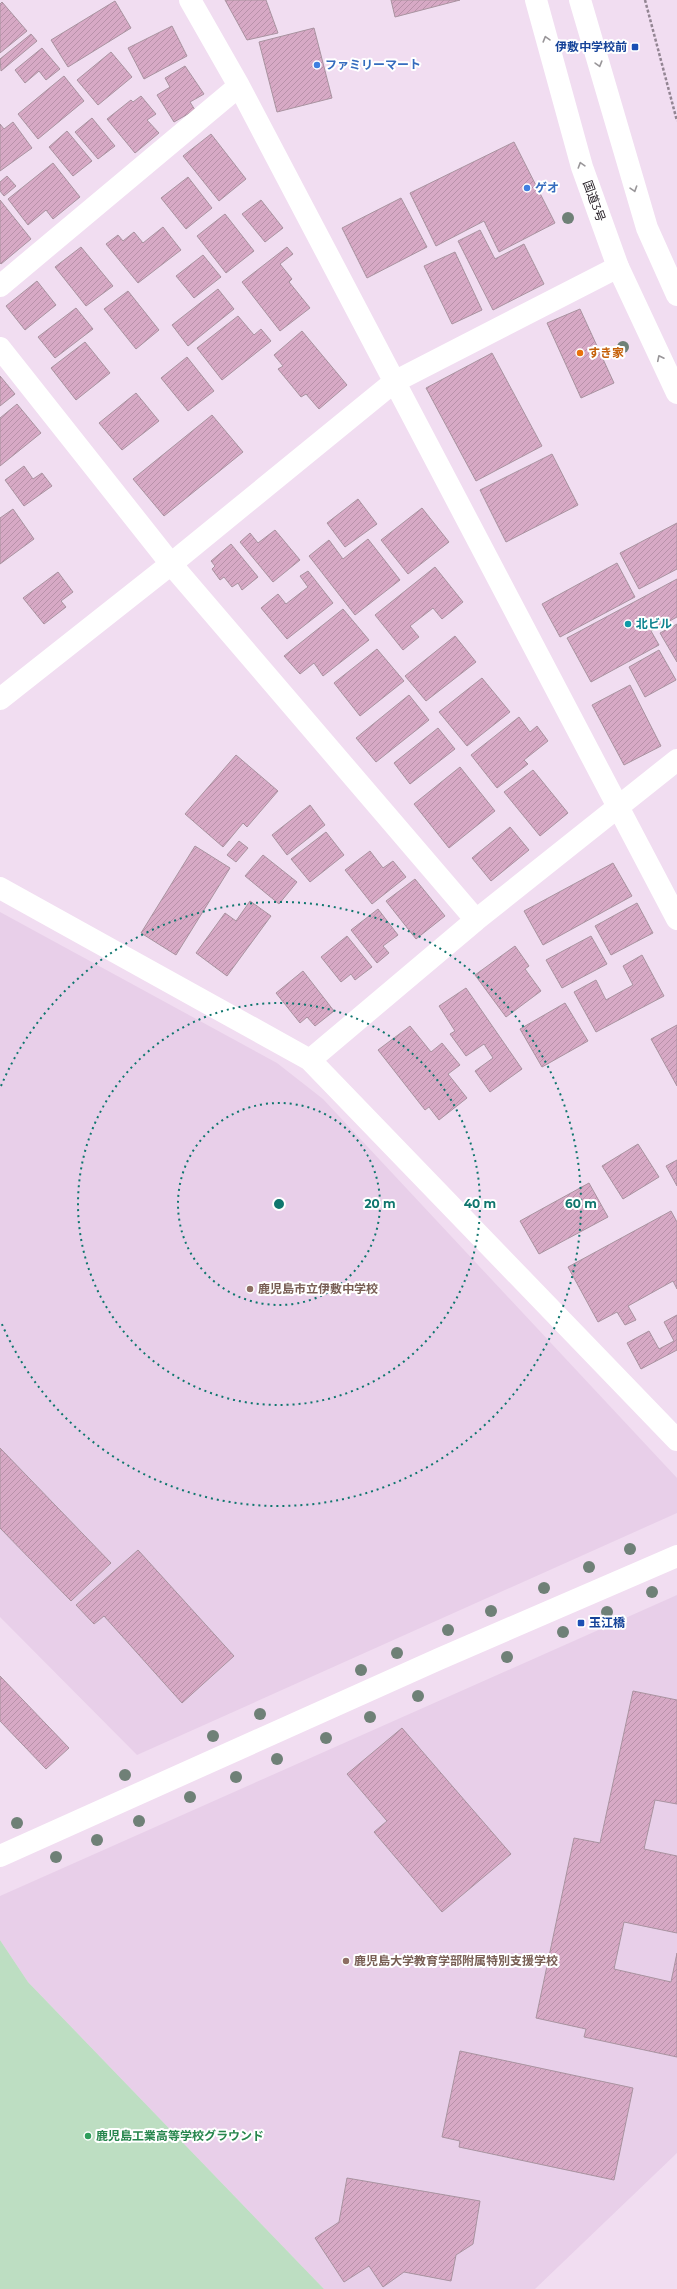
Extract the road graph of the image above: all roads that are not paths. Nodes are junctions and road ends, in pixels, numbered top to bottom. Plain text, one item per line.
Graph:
1 (190, 0) edge
2 (536, 0) edge
3 (580, 0) edge
4 (239, 86) junction
5 (618, 267) junction
6 (0, 286) edge
7 (677, 295) edge
8 (0, 348) edge
9 (394, 382) junction
10 (677, 393) edge
11 (171, 564) junction
12 (0, 699) edge
13 (677, 760) edge
14 (617, 807) junction
15 (0, 888) edge
16 (677, 919) edge
17 (476, 920) junction
18 (310, 1060) junction
19 (677, 1440) edge
20 (677, 1556) edge
21 (0, 1856) edge

1 - 4 main road
5 -> 2 main road, 国道3号
3 -> 7 main road
4 - 6 main road
4 - 9 main road
5 - 9 main road
10 -> 5 main road, 国道3号
8 - 11 main road
9 - 11 main road
9 - 14 main road
11 - 12 main road
11 - 17 main road
13 - 14 main road
14 - 16 main road
14 - 17 main road
15 - 18 main road
17 - 18 main road
18 - 19 main road
20 - 21 main road

